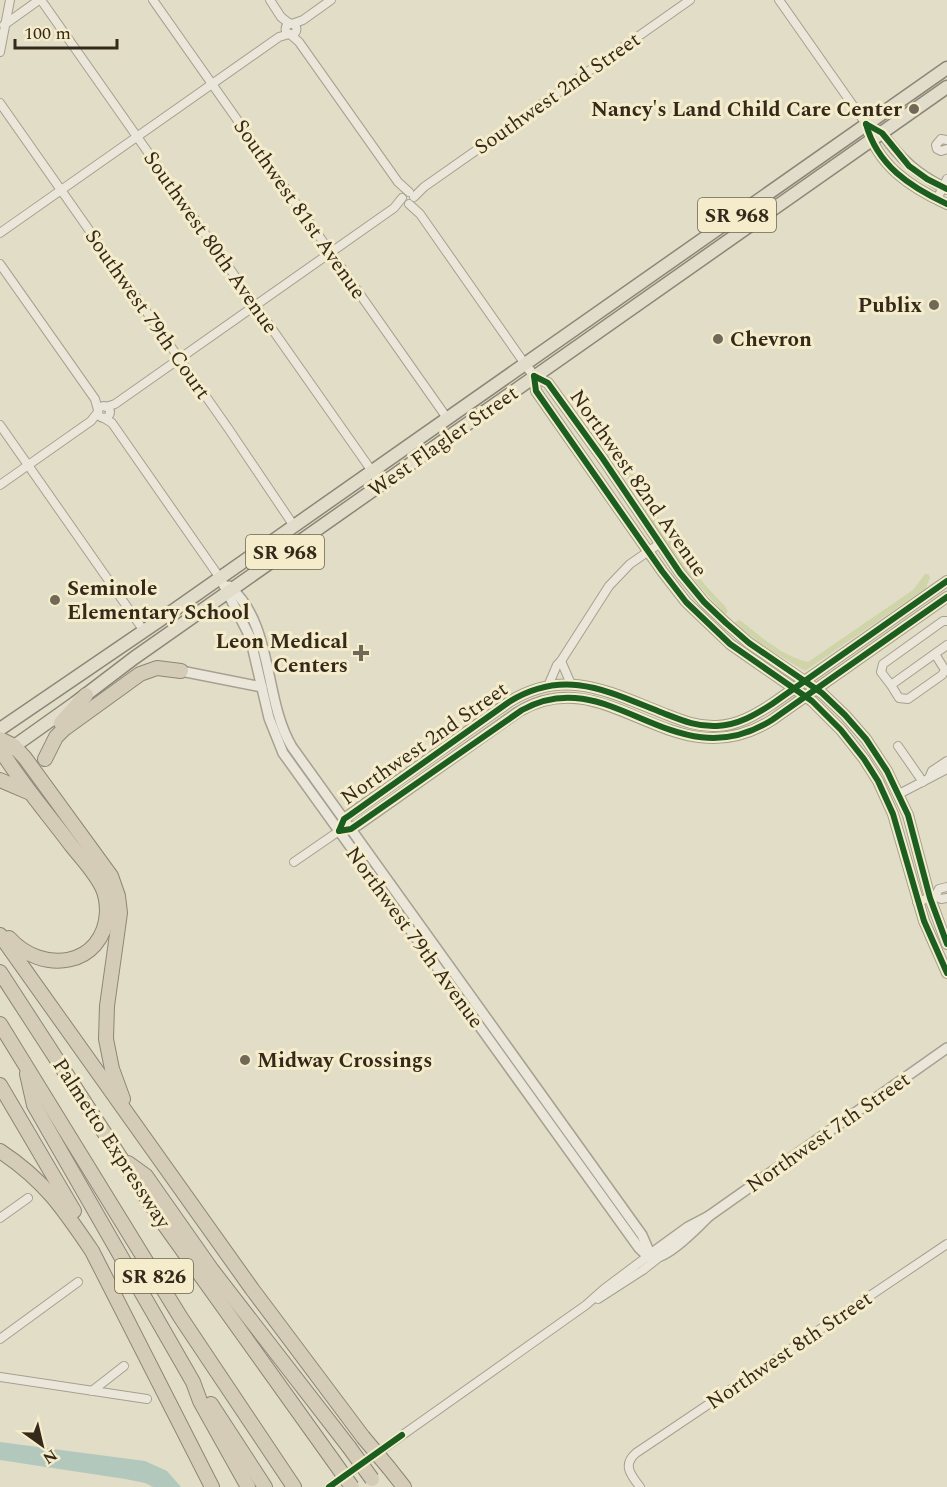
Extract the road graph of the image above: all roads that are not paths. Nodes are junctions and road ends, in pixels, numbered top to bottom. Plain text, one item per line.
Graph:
1 (10, 0) edge
2 (40, 0) edge
3 (153, 0) edge
4 (270, 0) edge
5 (331, 0) edge
6 (690, 0) edge
7 (779, 0) edge
8 (3, 25) edge
9 (291, 29) junction
10 (0, 52) edge
11 (947, 68) edge
12 (213, 84) junction
13 (947, 87) edge
14 (0, 103) edge
15 (866, 124) junction
16 (882, 133) junction
17 (137, 137) junction
18 (947, 140) edge
19 (871, 141) junction
20 (947, 149) edge
21 (946, 185) edge
22 (61, 190) junction
23 (409, 198) junction
24 (937, 199) junction
25 (947, 204) edge
26 (713, 232) junction
27 (0, 233) edge
28 (695, 245) junction
29 (331, 252) junction
30 (707, 255) junction
31 (0, 264) edge
32 (688, 269) junction
33 (255, 306) junction
34 (180, 359) junction
35 (525, 364) junction
36 (534, 376) junction
37 (104, 412) junction
38 (447, 418) junction
39 (0, 425) edge
40 (28, 465) junction
41 (372, 471) junction
42 (381, 484) junction
43 (0, 485) edge
44 (294, 526) junction
45 (659, 544) junction
46 (648, 551) junction
47 (220, 578) junction
48 (946, 585) edge
49 (230, 591) junction
50 (947, 597) edge
51 (947, 621) edge
52 (144, 631) junction
53 (947, 645) edge
54 (934, 654) junction
55 (561, 661) junction
56 (181, 671) joint
57 (264, 673) junction
58 (774, 676) junction
59 (805, 680) junction
60 (571, 684) junction
61 (891, 685) junction
62 (548, 686) junction
63 (262, 687) junction
64 (794, 688) junction
65 (816, 688) junction
66 (86, 695) junction
67 (806, 696) junction
68 (772, 704) junction
69 (0, 729) edge
70 (0, 739) edge
71 (898, 746) dead end
72 (4, 751) edge
73 (45, 759) junction
74 (947, 761) edge
75 (947, 769) edge
76 (0, 780) edge
77 (926, 780) junction
78 (32, 794) junction
79 (899, 794) junction
80 (54, 797) junction
81 (344, 819) junction
82 (351, 829) junction
83 (339, 831) junction
84 (294, 862) dead end
85 (947, 887) edge
86 (932, 897) junction
87 (947, 898) edge
88 (917, 902) junction
89 (0, 927) edge
90 (0, 935) edge
91 (947, 944) edge
92 (0, 972) edge
93 (947, 973) edge
94 (489, 1022) junction
95 (0, 1024) edge
96 (480, 1027) junction
97 (947, 1048) edge
98 (23, 1060) junction
99 (0, 1085) edge
100 (133, 1120) junction
101 (0, 1150) edge
102 (120, 1156) junction
103 (28, 1198) dead end
104 (709, 1216) junction
105 (0, 1218) edge
106 (642, 1234) junction
107 (672, 1243) junction
108 (947, 1244) edge
109 (92, 1251) junction
110 (663, 1254) junction
111 (648, 1256) junction
112 (78, 1282) dead end
113 (586, 1305) junction
114 (0, 1340) edge
115 (124, 1366) dead end
116 (0, 1377) edge
117 (193, 1382) junction
118 (92, 1391) junction
119 (147, 1399) dead end
120 (377, 1484) edge
121 (212, 1487) edge
122 (248, 1487) edge
123 (264, 1487) edge
124 (294, 1487) edge
125 (329, 1487) edge
126 (352, 1487) edge
127 (404, 1487) edge
128 (640, 1487) edge

1 - 8 street
2 - 8 street
2 - 17 street, Southwest 80th Avenue
3 - 12 street, Southwest 81st Avenue
4 - 9 street
5 - 9 street
6 - 23 street, Southwest 2nd Street
7 - 15 street
8 - 10 street
9 - 12 street
9 - 23 street
11 - 15 main road, West Flagler Street / SR 968
12 - 17 street
12 - 29 street, Southwest 81st Avenue
13 - 16 main road, West Flagler Street / SR 968
14 - 22 street, Southwest 79th Court
15 - 16 street
15 - 19 street
15 - 26 main road, West Flagler Street / SR 968
16 - 19 main road, West Flagler Street / SR 968
16 - 21 street
17 - 22 street
17 - 33 street, Southwest 80th Avenue
18 - 20 street
19 - 24 street
19 - 30 main road, West Flagler Street / SR 968
21 - 24 street
22 - 27 street
22 - 34 street, Southwest 79th Court
23 - 29 street, Southwest 2nd Street
23 - 35 street
24 - 25 street
26 - 28 main road, West Flagler Street / SR 968
26 - 30 main road
28 - 32 main road
28 - 35 main road, West Flagler Street / SR 968
29 - 33 street, Southwest 2nd Street
29 - 38 street, Southwest 81st Avenue
30 - 32 main road, West Flagler Street / SR 968
31 - 37 street
32 - 36 main road, West Flagler Street / SR 968
33 - 34 street, Southwest 2nd Street
33 - 41 street, Southwest 80th Avenue
34 - 37 street, Southwest 2nd Street
34 - 44 street, Southwest 79th Court
35 - 36 street, Northwest 82nd Avenue
35 - 38 main road, West Flagler Street / SR 968
36 - 42 main road, West Flagler Street / SR 968
36 - 45 street, Northwest 82nd Avenue
36 - 46 street, Northwest 82nd Avenue
37 - 40 street, Southwest 2nd Street
37 - 47 street
38 - 41 main road, West Flagler Street / SR 968
39 - 40 street
40 - 43 street, Southwest 2nd Street
40 - 52 street
41 - 42 street, Southwest 80th Avenue
41 - 44 main road, West Flagler Street / SR 968
42 - 49 main road, West Flagler Street / SR 968
44 - 47 main road, West Flagler Street / SR 968
45 - 46 street
45 - 59 street, Northwest 82nd Avenue
46 - 55 street
46 - 58 street, Northwest 82nd Avenue
47 - 49 street, Northwest 79th Avenue
47 - 52 main road, West Flagler Street / SR 968
48 - 59 street, Northwest 2nd Street
49 - 57 street, Northwest 79th Avenue
49 - 66 main road, West Flagler Street / SR 968
50 - 65 street
51 - 61 street
52 - 69 main road, West Flagler Street / SR 968
53 - 54 street
54 - 61 street
54 - 61 street
55 - 60 street
55 - 62 street
56 - 63 street
56 - 73 highway
57 - 63 street, Northwest 79th Avenue
57 - 81 street, Northwest 79th Avenue
58 - 64 street, Northwest 82nd Avenue
58 - 68 street
59 - 64 street, Northwest 2nd Street
59 - 65 street, Northwest 82nd Avenue
60 - 62 street, Northwest 2nd Street
60 - 68 street, Northwest 2nd Street
62 - 81 street, Northwest 2nd Street
63 - 83 street, Northwest 79th Avenue
64 - 67 street, Northwest 82nd Avenue
64 - 68 street, Northwest 2nd Street
65 - 67 street
65 - 79 street, Northwest 82nd Avenue
66 - 72 main road, West Flagler Street / SR 968
66 - 73 highway
67 - 82 street, Northwest 2nd Street
67 - 88 street, Northwest 82nd Avenue
70 - 72 highway
71 - 77 street
72 - 78 highway
72 - 80 highway
73 - 80 highway
74 - 77 street
75 - 77 street
76 - 78 highway
77 - 79 street
78 - 89 highway
79 - 86 street, Northwest 82nd Avenue
80 - 100 highway
81 - 82 street, Northwest 79th Avenue
81 - 83 street, Northwest 2nd Street
82 - 83 street, Northwest 2nd Street
82 - 94 street, Northwest 79th Avenue
83 - 84 street, Northwest 2nd Street
83 - 96 street, Northwest 79th Avenue
85 - 86 street
86 - 87 street
86 - 88 street
86 - 91 street, Northwest 82nd Avenue
88 - 93 street, Northwest 82nd Avenue
90 - 100 highway
92 - 102 highway, Palmetto Expressway / SR 826
94 - 96 street
94 - 106 street, Northwest 79th Avenue
95 - 98 highway, Palmetto Expressway / SR 826
96 - 111 street, Northwest 79th Avenue
97 - 104 street, Northwest 7th Street
98 - 117 highway
98 - 124 highway, Palmetto Expressway / SR 826
99 - 109 highway
100 - 127 highway, bridge
101 - 109 highway
102 - 120 highway, bridge
102 - 126 highway, Palmetto Expressway / SR 826, bridge
103 - 105 street
104 - 107 street, Northwest 7th Street
104 - 107 street, Northwest 7th Street
106 - 107 street
106 - 111 street, Northwest 79th Avenue
107 - 110 street, Northwest 7th Street
107 - 111 street, Northwest 7th Street
108 - 128 street, Northwest 8th Street
109 - 121 highway
110 - 111 street
110 - 113 street, Northwest 7th Street
111 - 113 street, Northwest 7th Street
112 - 114 street
113 - 125 street, Northwest 7th Street
115 - 118 street
116 - 118 street
117 - 122 highway
117 - 123 highway
118 - 119 street

